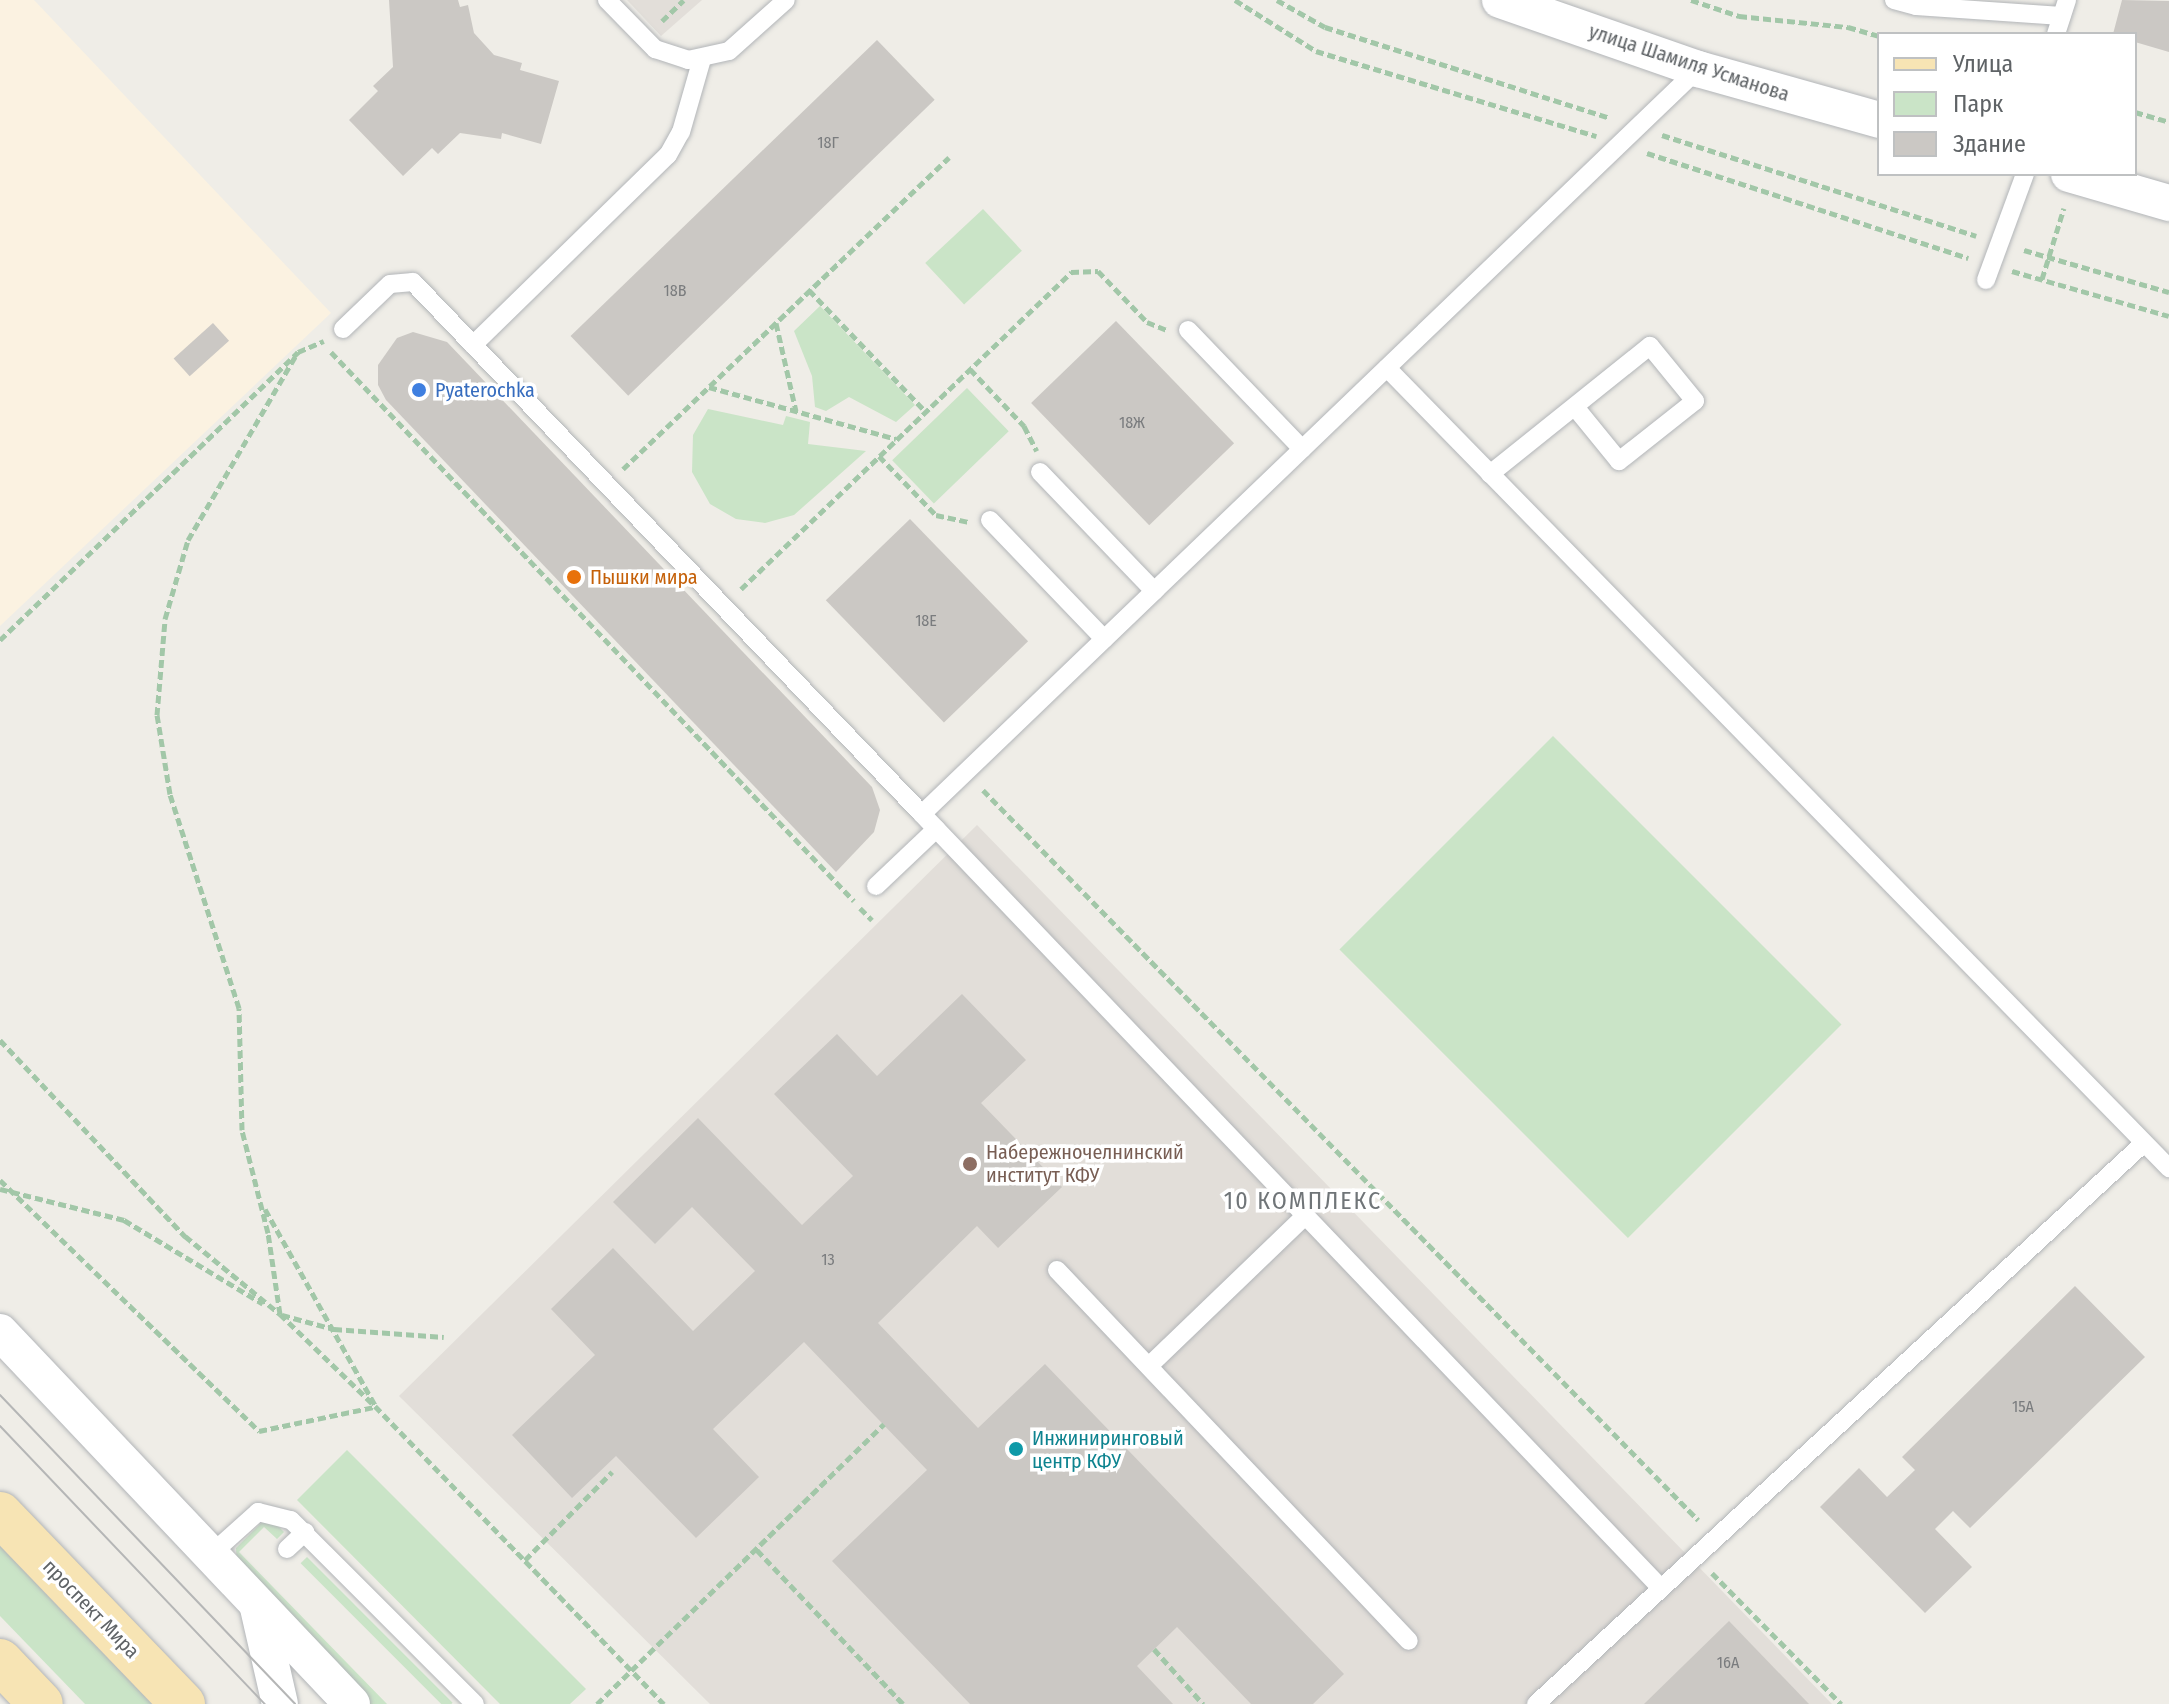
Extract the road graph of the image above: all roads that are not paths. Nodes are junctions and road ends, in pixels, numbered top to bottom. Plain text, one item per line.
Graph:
1 (607, 0) edge
2 (786, 0) edge
3 (1500, 0) edge
4 (1894, 0) edge
5 (2062, 17) edge
6 (702, 59) junction
7 (1698, 69) junction
8 (1877, 119) edge
9 (2024, 176) edge
10 (2067, 191) edge
11 (2169, 203) edge
12 (1989, 273) road end
13 (1188, 330) road end
14 (337, 334) road end
15 (473, 345) junction
16 (1387, 368) junction
17 (1575, 407) junction
18 (1302, 449) junction
19 (1040, 472) road end
20 (1490, 474) junction
21 (990, 520) road end
22 (1154, 591) junction
23 (1104, 639) junction
24 (922, 814) junction
25 (936, 829) junction
26 (876, 886) dead end
27 (2144, 1143) junction
28 (2169, 1168) edge
29 (1305, 1216) junction
30 (1057, 1270) dead end
31 (0, 1332) edge
32 (1149, 1366) junction
33 (0, 1514) edge
34 (305, 1532) junction
35 (287, 1549) dead end
36 (209, 1556) junction
37 (1660, 1587) junction
38 (258, 1607) junction
39 (1409, 1641) dead end
40 (0, 1661) edge
41 (41, 1704) edge
42 (183, 1704) edge
43 (280, 1704) edge
44 (352, 1704) edge
45 (475, 1704) edge
46 (1536, 1704) edge

1 - 6 lane
2 - 6 lane
3 - 7 street, улица Шамиля Усманова
4 - 5 lane
6 - 15 lane
7 - 8 street, улица Шамиля Усманова
7 - 16 lane
9 - 12 lane
10 - 11 street
13 - 18 lane
14 - 15 lane
15 - 24 lane
16 - 18 lane
16 - 20 lane
17 - 17 lane
17 - 20 lane
18 - 22 lane
19 - 22 lane
20 - 27 lane
21 - 23 lane
22 - 23 lane
23 - 24 lane
24 - 25 lane
25 - 26 lane
25 - 29 lane
27 - 28 lane
27 - 37 lane
29 - 32 lane
29 - 37 lane
30 - 32 lane
31 - 36 street
32 - 39 lane
33 - 42 main road, проспект Мира
34 - 35 lane
34 - 36 lane
34 - 45 lane
36 - 38 street
37 - 46 lane
38 - 43 street
38 - 44 street
40 - 41 main road

